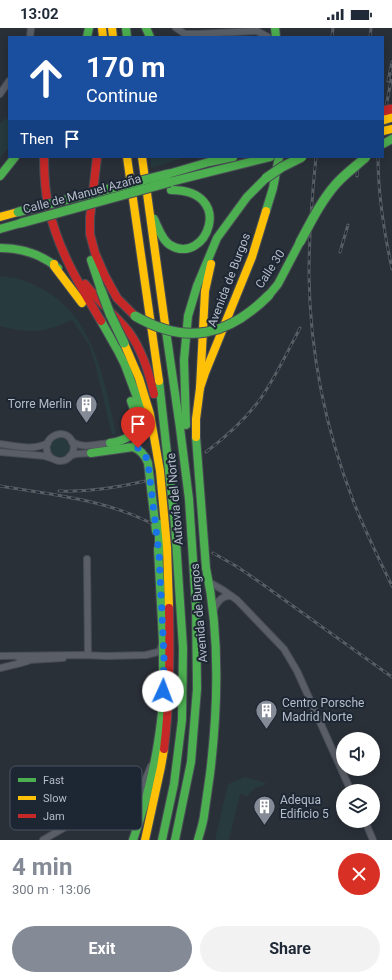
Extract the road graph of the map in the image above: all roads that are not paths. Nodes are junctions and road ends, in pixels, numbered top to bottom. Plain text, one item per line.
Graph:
1 (176, 28) edge
2 (258, 29) edge
3 (267, 36) edge
4 (14, 158) edge
5 (44, 158) edge
6 (96, 158) edge
7 (127, 158) edge
8 (143, 158) edge
9 (195, 158) edge
10 (228, 158) edge
11 (265, 158) edge
12 (279, 158) edge
13 (300, 158) edge
14 (365, 158) edge
15 (0, 176) edge
16 (169, 179) junction
17 (150, 213) junction
18 (0, 217) edge
19 (228, 223) junction
20 (54, 227) junction
21 (0, 229) edge
22 (90, 234) junction
23 (0, 248) edge
24 (54, 264) junction
25 (101, 324) junction
26 (200, 388) junction
27 (72, 442) junction
28 (48, 443) junction
29 (110, 443) joint
30 (0, 444) edge
31 (167, 451) junction
32 (0, 452) edge
33 (91, 453) joint
34 (70, 456) junction
35 (51, 458) junction
36 (184, 458) junction
37 (158, 505) junction
38 (159, 554) junction
39 (87, 560) dead end
40 (209, 582) junction
41 (168, 592) junction
42 (231, 596) junction
43 (212, 612) junction
44 (163, 641) junction
45 (61, 655) junction
46 (88, 655) junction
47 (146, 655) junction
48 (0, 656) edge
49 (11, 656) junction
50 (29, 660) junction
51 (0, 668) edge
52 (164, 680) junction
53 (158, 766) junction
54 (348, 784) edge
55 (142, 788) edge
56 (142, 811) edge
57 (367, 828) edge
58 (142, 829) edge
59 (60, 830) edge
60 (136, 830) edge
61 (142, 830) edge
62 (145, 838) edge
63 (43, 840) edge
64 (133, 840) edge
65 (138, 840) edge
66 (162, 840) edge
67 (175, 840) edge
68 (198, 840) edge
69 (373, 840) edge

1 - 2 street
2 - 3 street
4 - 15 main road
5 - 20 main road
6 - 22 main road
7 - 31 main road, Autovía del Norte
8 - 17 main road, Autovía del Norte
9 - 16 main road
10 - 16 main road
11 - 16 main road
12 - 26 main road, Avenida de Burgos
13 - 19 main road, bridge
14 - 22 main road, Calle 30, bridge
16 - 17 main road
16 - 18 main road, Calle de Manuel Azaña, bridge
16 - 21 main road, Calle de Manuel Azaña, bridge
17 - 36 main road, Autovía del Norte
19 - 26 main road
19 - 36 main road
20 - 25 main road
20 - 31 main road
22 - 41 main road, bridge
23 - 24 main road
24 - 25 main road
24 - 29 main road
25 - 37 main road
26 - 40 main road, Avenida de Burgos
27 - 28 street
27 - 29 street
27 - 34 street
28 - 30 street
28 - 35 street
31 - 66 main road, Autovía del Norte
32 - 35 street
33 - 34 street
33 - 38 main road
34 - 35 street
36 - 67 main road, Autovía del Norte
37 - 38 main road
37 - 41 main road
38 - 44 main road
39 - 46 street
40 - 42 street
40 - 43 main road, Avenida de Burgos
41 - 53 main road
42 - 43 street
42 - 54 street
43 - 68 main road, Avenida de Burgos
44 - 47 street
44 - 52 main road
45 - 46 street
45 - 49 street
45 - 50 street
46 - 47 street
46 - 50 street
47 - 52 street
48 - 49 street
49 - 50 street
50 - 51 street
52 - 53 main road
53 - 55 street
53 - 56 main road
53 - 58 main road
53 - 62 main road
57 - 69 street
59 - 63 street
60 - 64 main road
61 - 65 main road

